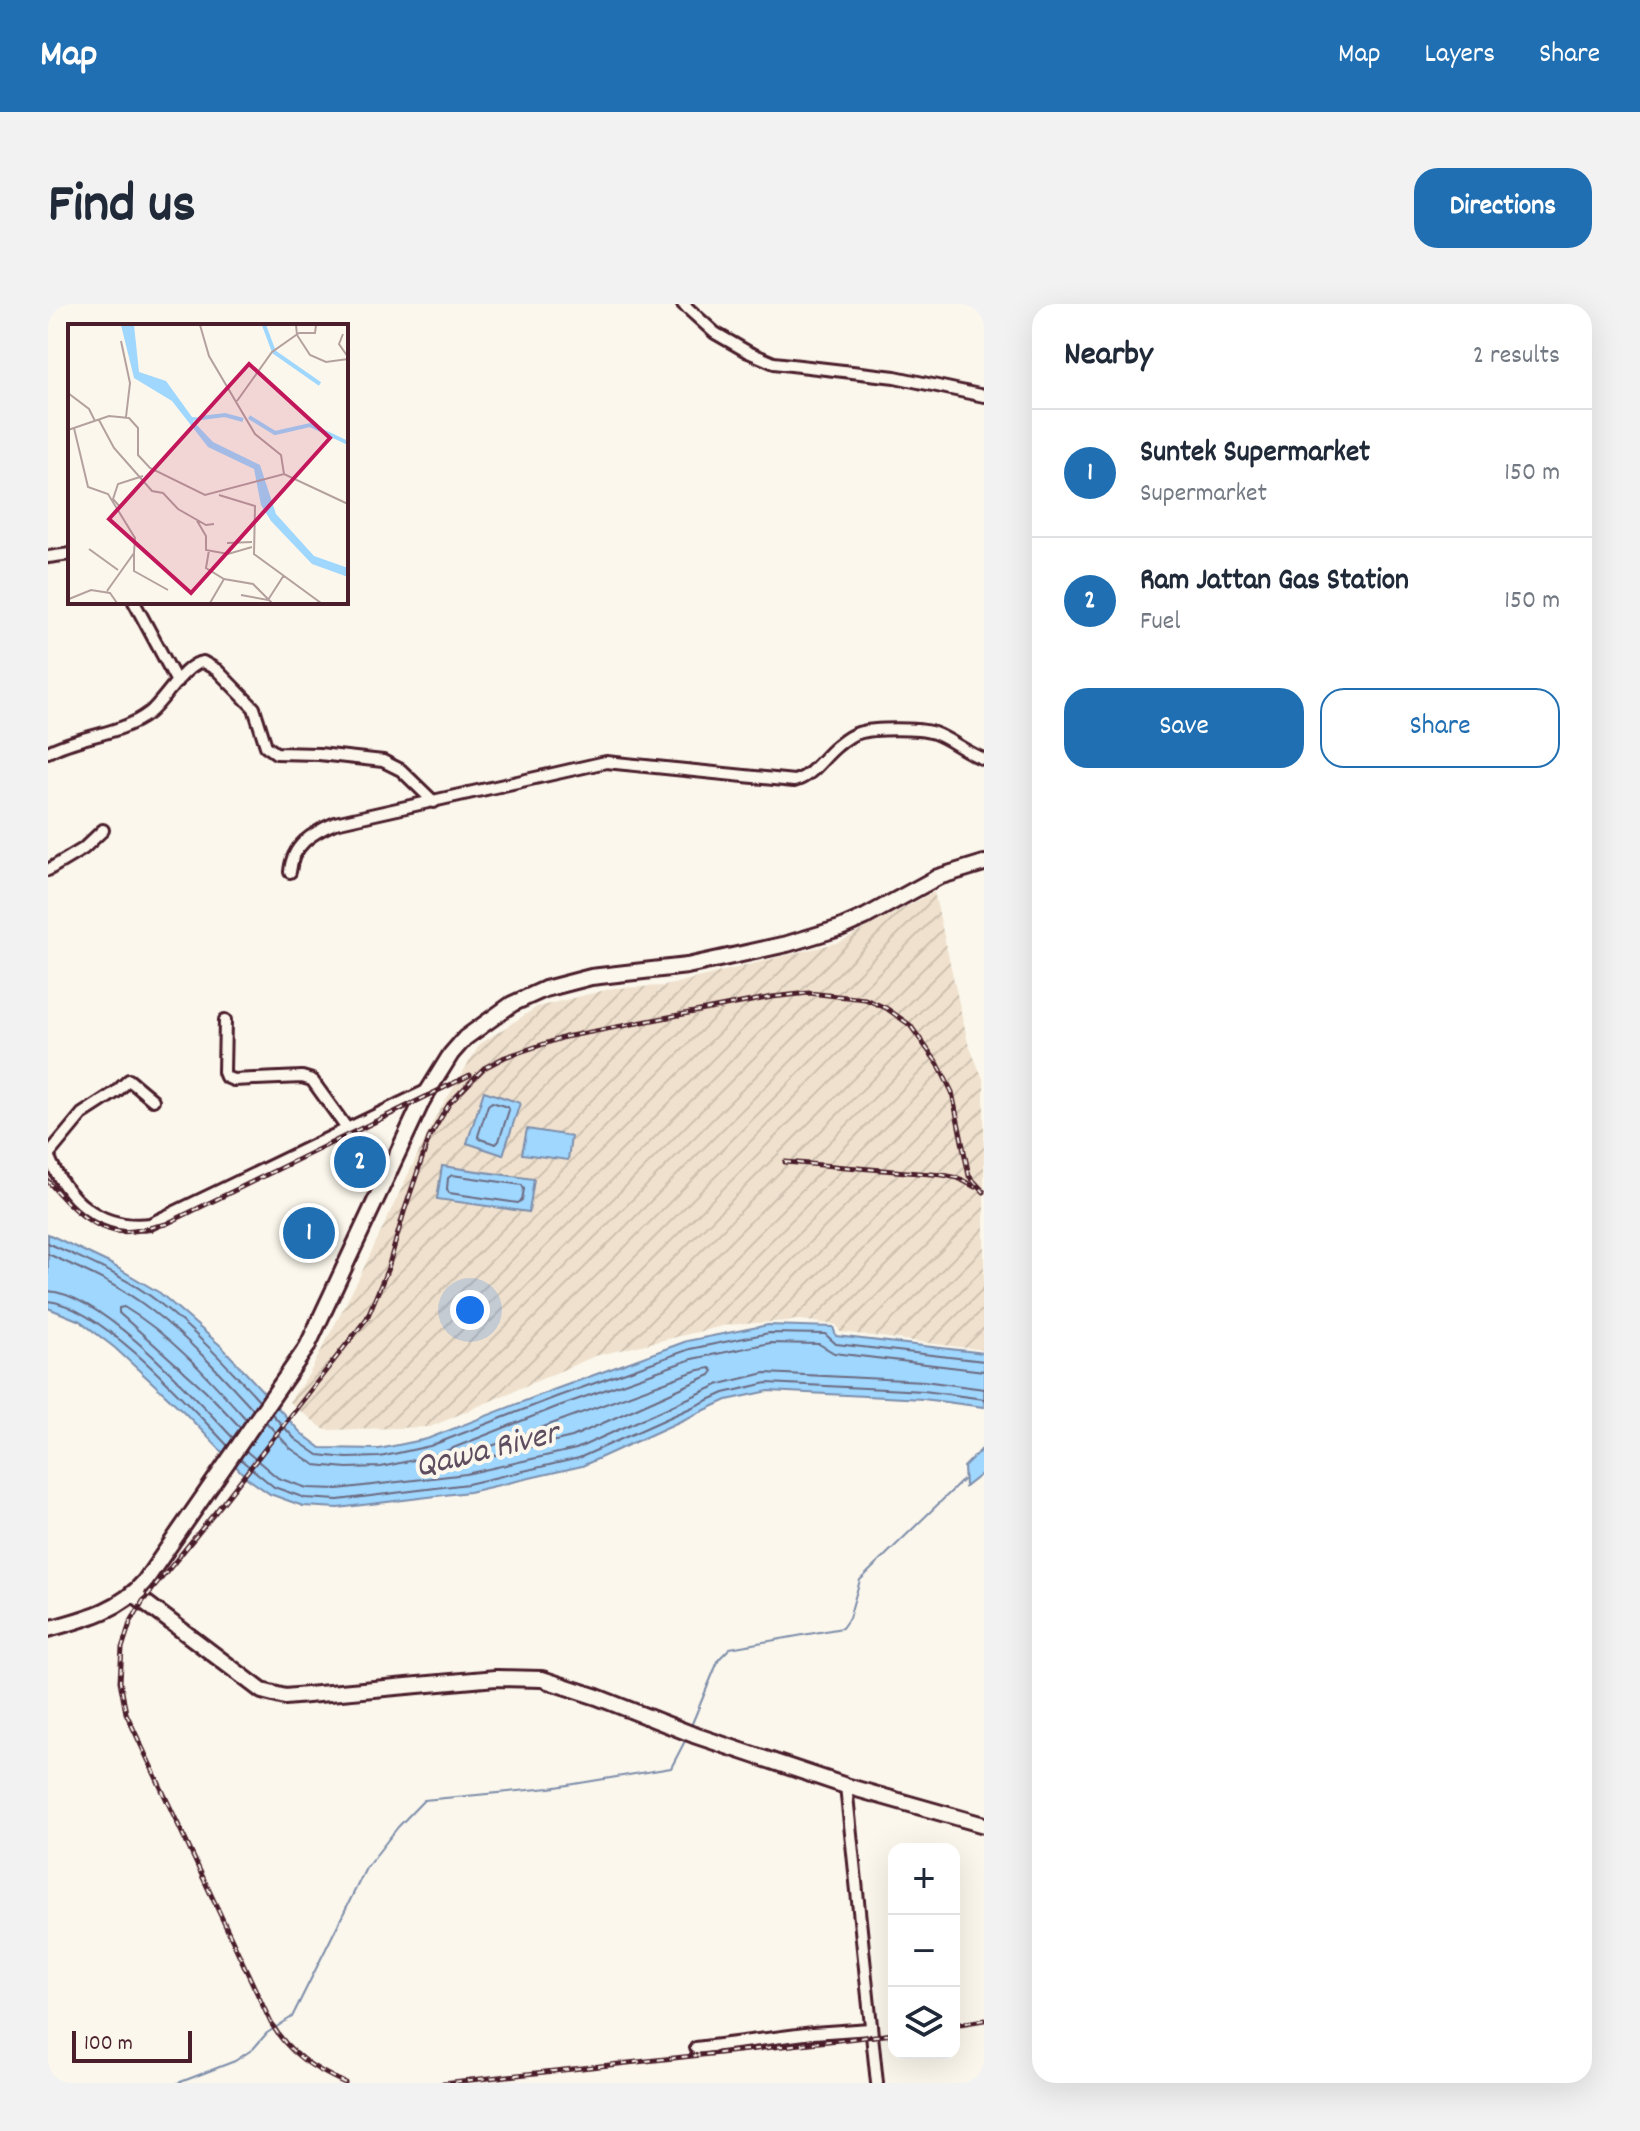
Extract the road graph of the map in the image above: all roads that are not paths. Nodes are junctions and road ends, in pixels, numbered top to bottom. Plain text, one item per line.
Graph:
1 (683, 304) edge
2 (984, 396) edge
3 (68, 554) edge
4 (48, 557) edge
5 (135, 604) edge
6 (177, 682) junction
7 (48, 752) edge
8 (984, 759) edge
9 (434, 802) junction
10 (103, 830) dead end
11 (984, 863) edge
12 (48, 870) edge
13 (290, 872) dead end
14 (225, 1020) dead end
15 (428, 1090) junction
16 (153, 1100) dead end
17 (348, 1130) junction
18 (48, 1155) edge
19 (134, 1594) junction
20 (48, 1629) edge
21 (846, 1786) junction
22 (984, 1825) edge
23 (870, 2029) junction
24 (696, 2048) dead end
25 (877, 2083) edge

1 - 2 street
3 - 4 street
5 - 6 street
6 - 7 street
6 - 9 street
8 - 9 street
9 - 13 street
10 - 12 street
11 - 15 main road
14 - 17 street
15 - 17 street
15 - 19 main road
16 - 18 street
17 - 18 street
19 - 20 main road
19 - 21 main road
21 - 22 main road
21 - 23 street
23 - 24 street
23 - 25 street

